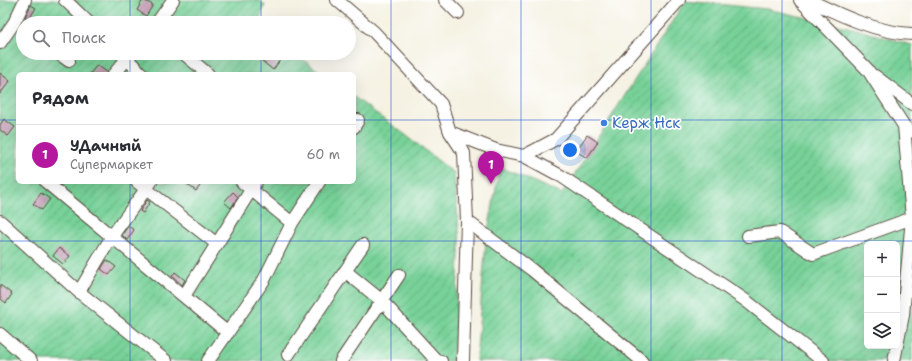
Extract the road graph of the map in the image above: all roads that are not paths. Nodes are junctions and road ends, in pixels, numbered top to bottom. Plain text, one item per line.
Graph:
1 (25, 0) edge
2 (66, 0) edge
3 (173, 0) edge
4 (337, 0) edge
5 (445, 0) edge
6 (679, 0) edge
7 (800, 0) edge
8 (809, 0) edge
9 (458, 13) dead end
10 (21, 16) edge
11 (82, 16) edge
12 (162, 16) edge
13 (356, 16) edge
14 (356, 16) edge
15 (16, 28) edge
16 (912, 34) edge
17 (0, 43) edge
18 (123, 60) edge
19 (130, 60) edge
20 (191, 60) edge
21 (868, 70) junction
22 (115, 72) edge
23 (140, 72) edge
24 (206, 72) edge
25 (912, 104) edge
26 (908, 130) edge
27 (450, 132) junction
28 (524, 156) junction
29 (48, 184) edge
30 (145, 184) edge
31 (318, 184) edge
32 (254, 186) edge
33 (912, 218) edge
34 (0, 221) edge
35 (467, 221) junction
36 (292, 223) junction
37 (112, 236) junction
38 (748, 236) dead end
39 (217, 244) junction
40 (363, 245) dead end
41 (345, 271) junction
42 (398, 275) dead end
43 (79, 292) junction
44 (184, 296) junction
45 (382, 301) junction
46 (908, 318) edge
47 (228, 333) junction
48 (0, 334) edge
49 (288, 355) dead end
50 (31, 361) edge
51 (166, 361) edge
52 (208, 361) edge
53 (341, 361) edge
54 (437, 361) edge
55 (464, 361) edge
56 (642, 361) edge
57 (823, 361) edge
58 (894, 361) edge

1 - 10 street
2 - 11 street
3 - 12 street
4 - 13 street
5 - 9 street
6 - 28 street
7 - 21 street
8 - 16 street
14 - 27 street
15 - 17 street
18 - 22 street
19 - 23 street
20 - 24 street
21 - 25 street
21 - 26 street
26 - 33 street
27 - 28 street
27 - 35 street
28 - 57 street
29 - 37 street
30 - 37 street
30 - 39 street
31 - 36 street
32 - 36 street
32 - 39 street
33 - 38 street
33 - 46 street
34 - 43 street
35 - 55 street
35 - 56 street
36 - 47 street
37 - 43 street
37 - 44 street
39 - 44 street
40 - 41 street
41 - 45 street
41 - 49 street
42 - 45 street
43 - 51 street
44 - 47 street
45 - 53 street
45 - 54 street
46 - 58 street
47 - 52 street
48 - 50 street

